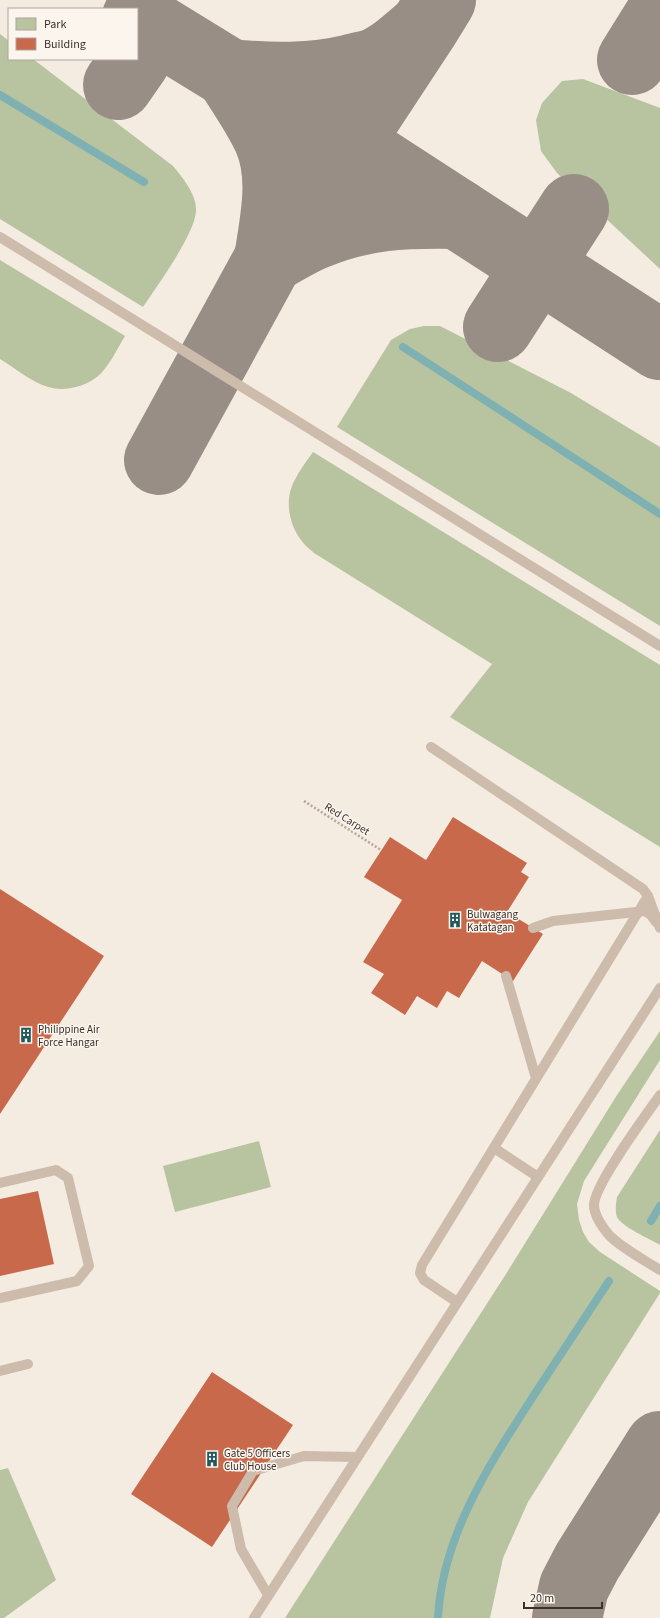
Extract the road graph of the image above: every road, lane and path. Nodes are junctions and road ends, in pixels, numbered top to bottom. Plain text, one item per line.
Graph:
1 (0, 237) edge
2 (660, 646) edge
3 (431, 747) dead end
4 (304, 801) dead end
5 (381, 850) dead end
6 (648, 896) junction
7 (638, 912) junction
8 (533, 928) dead end
9 (660, 928) edge
10 (506, 976) dead end
11 (660, 988) edge
12 (536, 1078) junction
13 (660, 1095) edge
14 (494, 1148) junction
15 (538, 1177) junction
16 (0, 1183) edge
17 (660, 1270) edge
18 (0, 1298) edge
19 (457, 1302) junction
20 (28, 1364) dead end
21 (0, 1371) edge
22 (356, 1457) junction
23 (268, 1595) junction
24 (254, 1618) edge

1 - 2 lane
3 - 6 lane
4 - 5 path, Red Carpet
6 - 7 lane
6 - 9 lane
7 - 8 lane
7 - 9 lane
7 - 12 lane
10 - 12 lane
11 - 15 lane
12 - 14 lane
13 - 17 lane
14 - 15 lane
14 - 19 lane
15 - 19 lane
16 - 18 lane
19 - 22 lane
20 - 21 lane
22 - 23 lane
22 - 23 lane
23 - 24 lane

